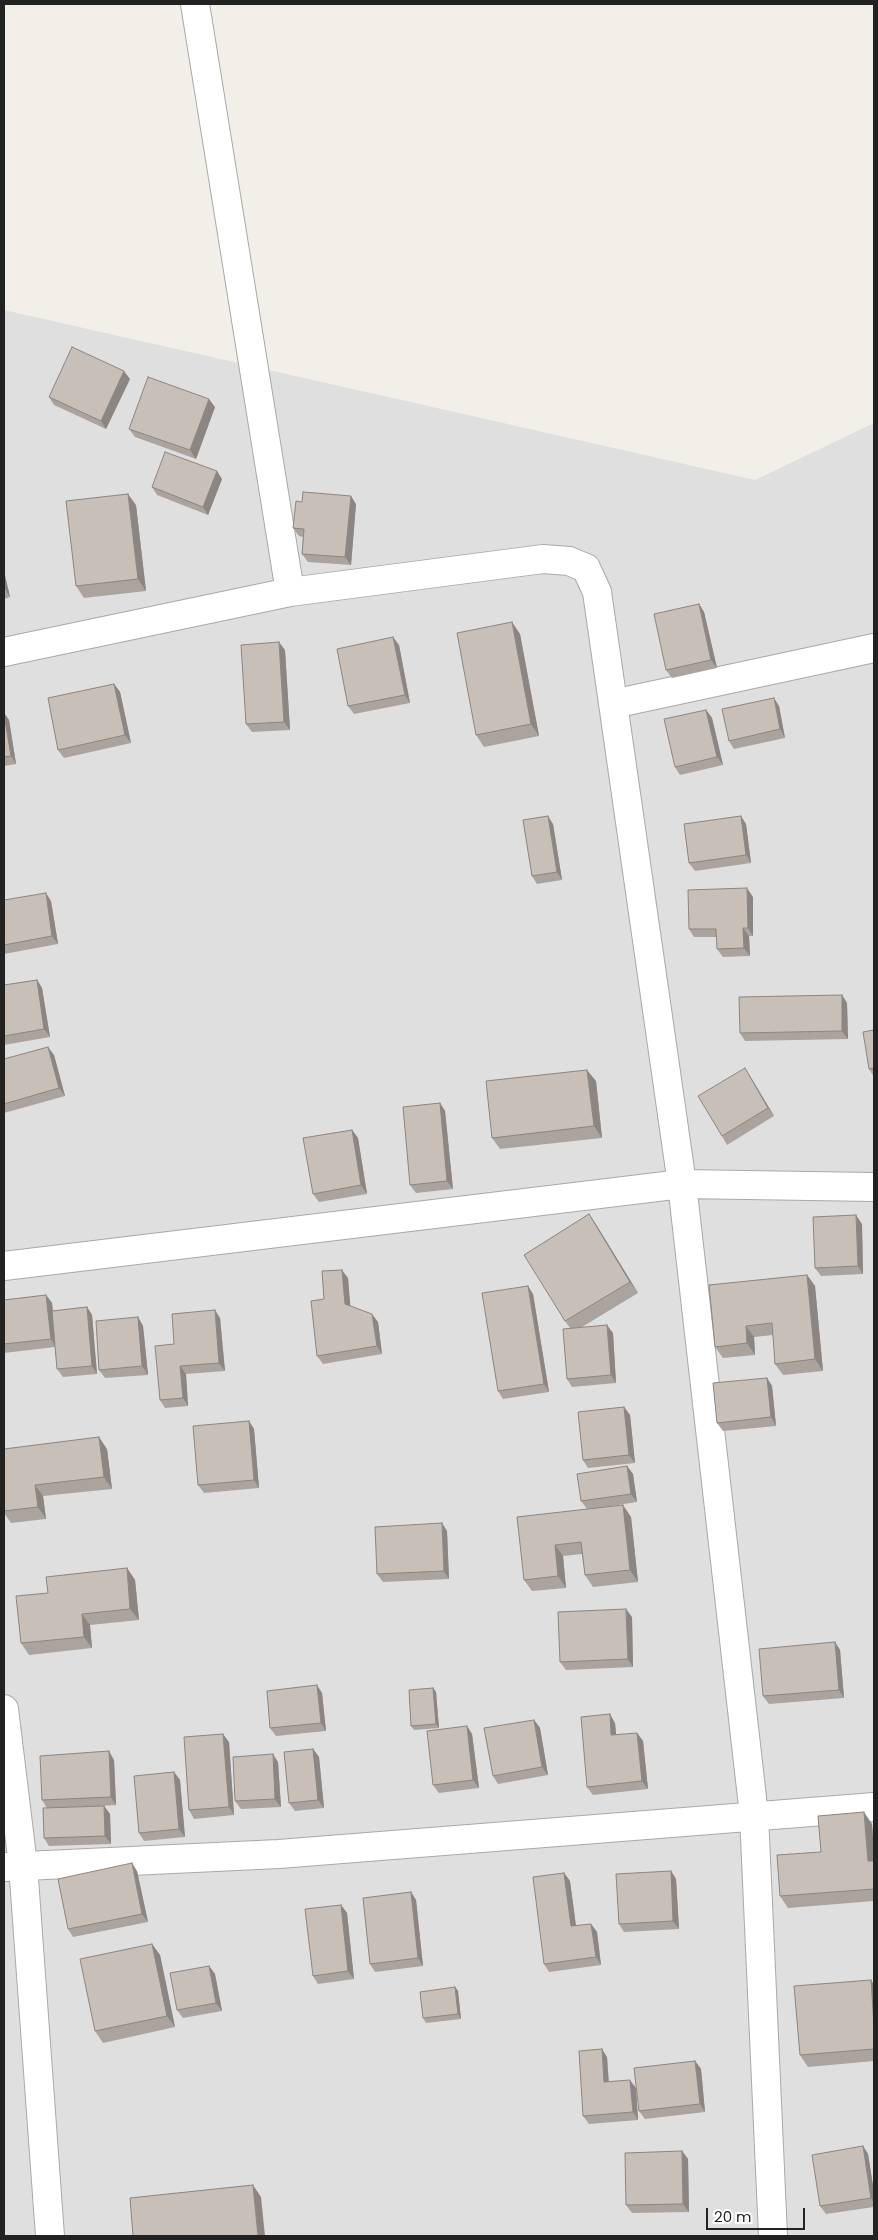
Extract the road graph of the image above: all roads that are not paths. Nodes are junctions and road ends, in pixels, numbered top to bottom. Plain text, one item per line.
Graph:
1 (195, 4) edge
2 (290, 592) junction
3 (874, 648) edge
4 (4, 652) edge
5 (613, 704) junction
6 (682, 1184) junction
7 (874, 1187) edge
8 (4, 1266) edge
9 (4, 1709) edge
10 (874, 1807) edge
11 (754, 1815) junction
12 (13, 1866) edge
13 (50, 2236) edge
14 (773, 2236) edge

1 - 2 street
2 - 4 street
2 - 5 street
3 - 5 street
5 - 6 street
6 - 7 street
6 - 8 street
6 - 11 street
9 - 12 street
10 - 11 street
11 - 12 street
11 - 14 street
12 - 13 street

